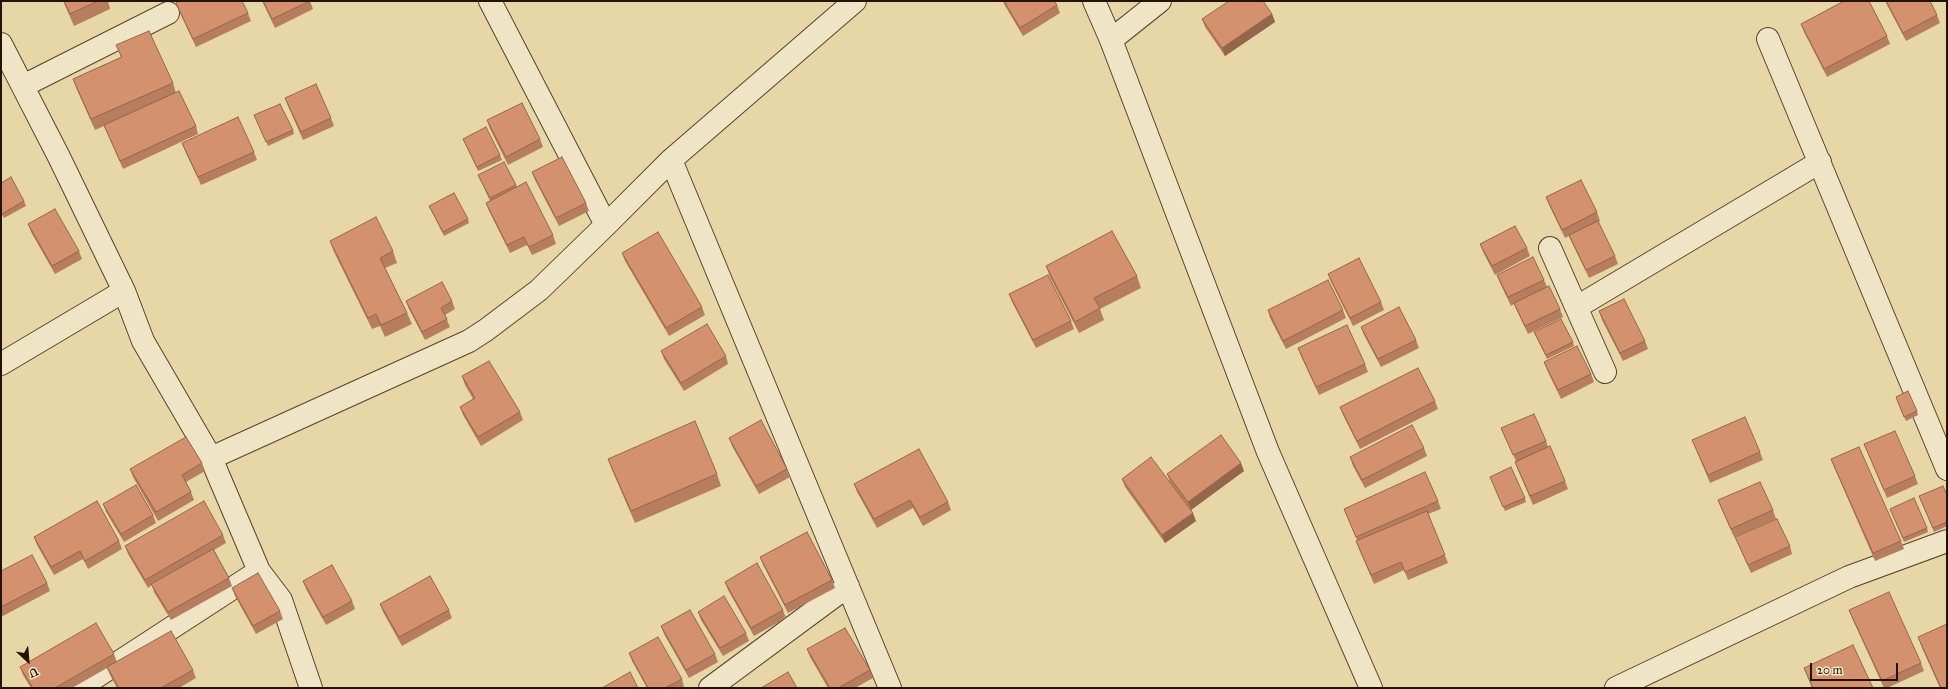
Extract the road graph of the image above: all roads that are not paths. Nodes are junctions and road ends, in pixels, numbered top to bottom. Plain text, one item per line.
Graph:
1 (490, 1) edge
2 (855, 1) edge
3 (1094, 1) edge
4 (1160, 1) edge
5 (168, 13) dead end
6 (1768, 38) dead end
7 (1111, 40) junction
8 (1, 44) edge
9 (22, 86) junction
10 (671, 160) junction
11 (1820, 162) junction
12 (606, 225) junction
13 (1550, 248) dead end
14 (124, 291) junction
15 (1578, 307) junction
16 (1, 364) edge
17 (1606, 372) dead end
18 (211, 458) junction
19 (1947, 469) edge
20 (1947, 541) edge
21 (259, 571) junction
22 (848, 586) junction
23 (79, 688) edge
24 (311, 688) edge
25 (710, 688) edge
26 (890, 688) edge
27 (1372, 688) edge
28 (1616, 688) edge

1 - 12 street
2 - 10 street
3 - 7 street
4 - 7 street
5 - 9 street
6 - 11 street
7 - 27 street
8 - 9 street
9 - 14 street
10 - 12 street
10 - 22 street
11 - 15 street
11 - 19 street
12 - 18 street
13 - 15 street
14 - 16 street
14 - 18 street
15 - 17 street
18 - 21 street
20 - 28 street
21 - 23 street
21 - 24 street
22 - 25 street
22 - 26 street

